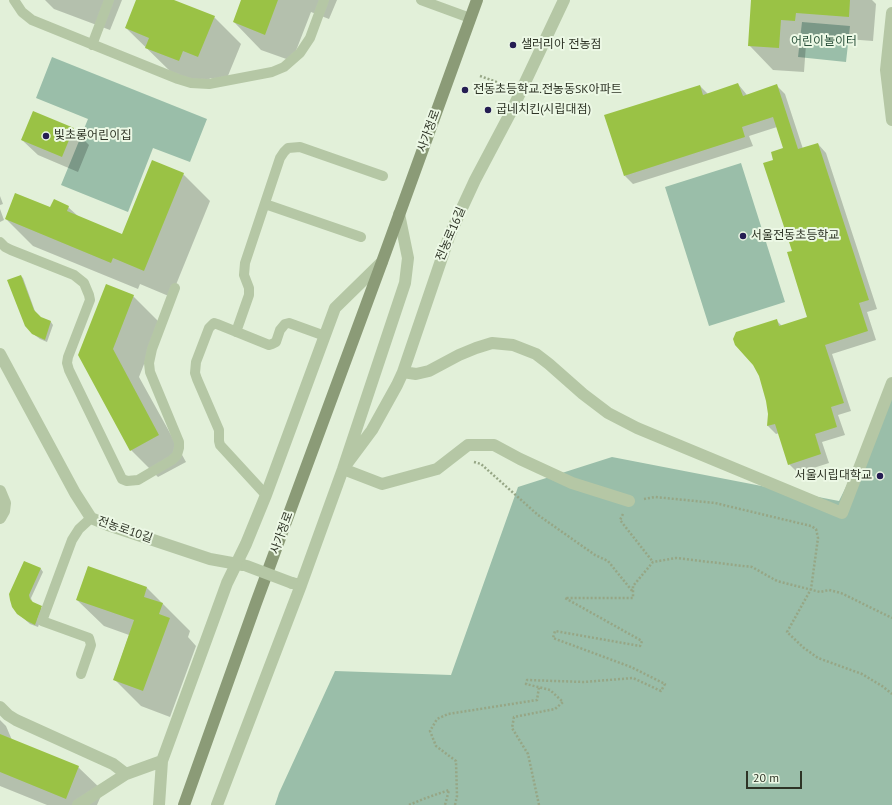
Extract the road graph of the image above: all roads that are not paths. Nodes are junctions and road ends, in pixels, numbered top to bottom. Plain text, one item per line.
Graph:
1 (14, 0) edge
2 (109, 0) edge
3 (324, 0) edge
4 (421, 0) edge
5 (477, 0) edge
6 (564, 0) edge
7 (892, 13) edge
8 (470, 18) junction
9 (92, 45) junction
10 (892, 120) edge
11 (383, 176) dead end
12 (265, 204) junction
13 (399, 214) junction
14 (361, 237) dead end
15 (0, 242) edge
16 (382, 262) junction
17 (175, 288) dead end
18 (236, 332) junction
19 (325, 336) junction
20 (0, 354) edge
21 (403, 372) junction
22 (892, 383) edge
23 (343, 469) junction
24 (0, 491) edge
25 (266, 495) junction
26 (629, 501) road end
27 (0, 518) edge
28 (90, 518) junction
29 (242, 564) junction
30 (297, 584) junction
31 (81, 674) dead end
32 (0, 707) edge
33 (162, 761) junction
34 (126, 774) junction
35 (78, 805) edge
36 (159, 805) edge
37 (184, 805) edge
38 (217, 805) edge

1 - 9 lane
2 - 9 lane
3 - 9 lane
4 - 8 lane
5 - 8 main road, 사가정로
6 - 21 street, 전농로16길
7 - 10 street
8 - 13 main road, 사가정로
11 - 12 lane
12 - 14 lane
12 - 18 lane
13 - 16 main road, 사가정로
13 - 23 street
15 - 17 lane
16 - 19 street, 사가정로
16 - 37 main road, 사가정로
18 - 19 lane
18 - 25 lane
19 - 25 street, 사가정로
20 - 28 street, 전농로10길
21 - 22 street
21 - 23 street, 전농로16길
23 - 26 street
23 - 30 street
24 - 27 street
25 - 29 street, 사가정로
28 - 29 street, 전농로10길
28 - 31 lane
29 - 30 street, 전농로10길, bridge
29 - 33 street, 사가정로
30 - 38 street
32 - 34 street
33 - 34 street
33 - 36 street, 사가정로
34 - 35 street

